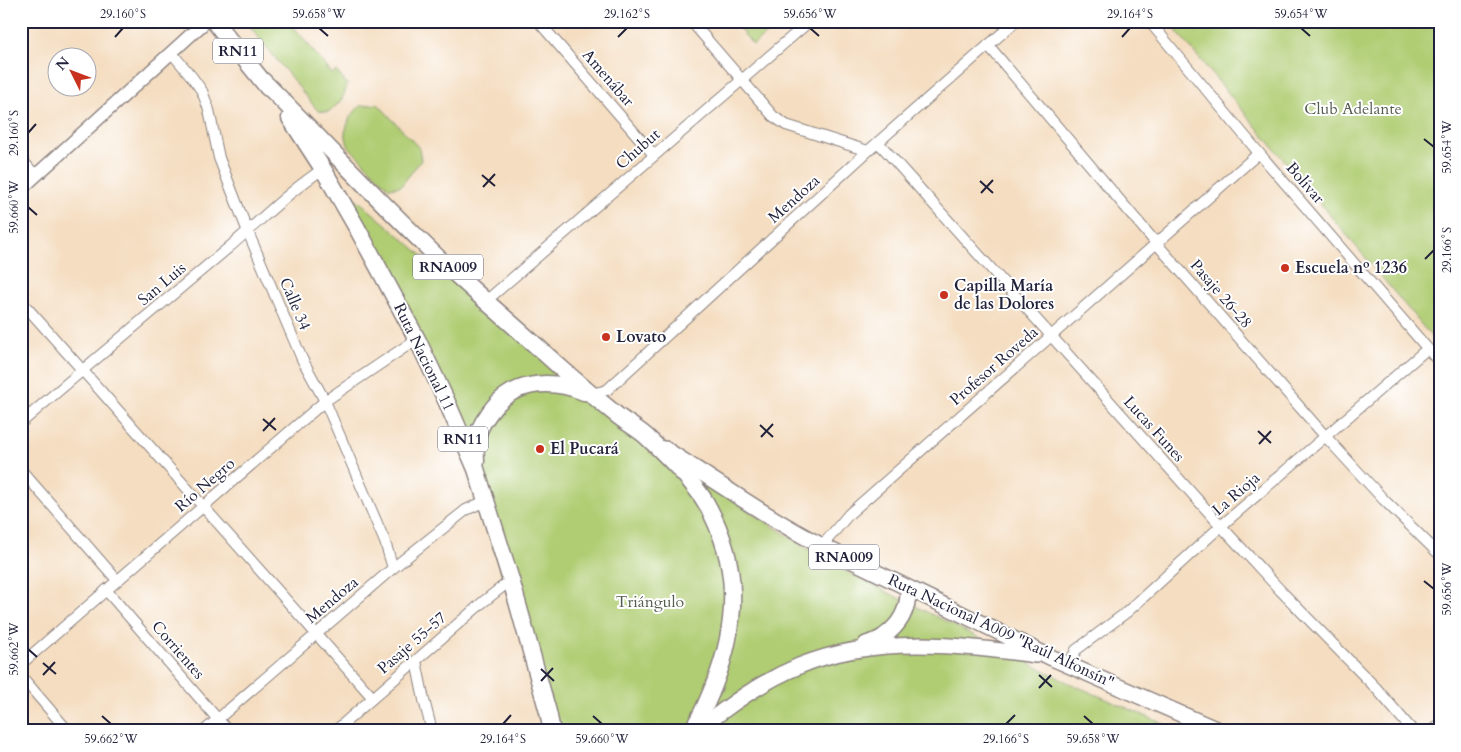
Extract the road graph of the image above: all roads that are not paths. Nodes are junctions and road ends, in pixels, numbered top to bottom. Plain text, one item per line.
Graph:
1 (206, 21) edge
2 (214, 21) edge
3 (538, 21) edge
4 (691, 21) edge
5 (810, 21) edge
6 (1016, 21) edge
7 (1149, 21) edge
8 (988, 46) junction
9 (171, 52) junction
10 (262, 80) junction
11 (742, 80) junction
12 (878, 142) junction
13 (868, 151) junction
14 (1259, 154) junction
15 (654, 155) junction
16 (21, 159) edge
17 (323, 169) junction
18 (36, 176) junction
19 (21, 188) edge
20 (248, 232) junction
21 (1156, 243) junction
22 (21, 301) edge
23 (486, 301) junction
24 (1051, 336) junction
25 (417, 339) junction
26 (1427, 348) junction
27 (1440, 363) edge
28 (82, 370) junction
29 (590, 394) junction
30 (325, 401) junction
31 (21, 423) edge
32 (1325, 436) junction
33 (648, 438) junction
34 (476, 469) junction
35 (21, 470) edge
36 (485, 501) junction
37 (203, 506) junction
38 (1222, 526) junction
39 (822, 546) junction
40 (1440, 554) edge
41 (393, 568) junction
42 (117, 580) junction
43 (511, 580) junction
44 (908, 588) junction
45 (106, 590) junction
46 (317, 634) junction
47 (843, 653) junction
48 (1050, 657) junction
49 (416, 661) junction
50 (21, 664) edge
51 (1069, 665) junction
52 (21, 676) edge
53 (373, 698) junction
54 (218, 719) junction
55 (1440, 724) edge
56 (68, 731) edge
57 (204, 731) edge
58 (228, 731) edge
59 (335, 731) edge
60 (432, 731) edge
61 (554, 731) edge
62 (691, 731) edge
63 (697, 731) edge
64 (1220, 731) edge
65 (1413, 731) edge
66 (1432, 731) edge

1 - 9 street
2 - 10 highway, Ruta Nacional 11 / RN11
3 - 15 street, Amenábar
4 - 11 street
5 - 11 street, Chubut
6 - 8 street, Mendoza
7 - 14 street, Bolívar
8 - 12 street, Mendoza
8 - 21 street, Pasaje 26-28
9 - 18 street
9 - 20 street, Calle 34
10 - 17 highway, Ruta Nacional 11 / RN11
10 - 23 highway, Ruta Nacional A009 "Raúl Alfonsín" / RNA009
11 - 13 street
11 - 15 street, Chubut
12 - 13 street, Mendoza
12 - 24 street, Lucas Funes
13 - 29 street, Mendoza
14 - 21 street, Profesor Roveda
14 - 26 street, Bolívar
15 - 23 street, Chubut
16 - 18 street
17 - 20 street, San Luis
17 - 25 highway, Ruta Nacional 11 / RN11
18 - 19 street
20 - 28 street, San Luis
20 - 30 street, Calle 34
21 - 24 street, Profesor Roveda
21 - 32 street, Pasaje 26-28
22 - 28 street
23 - 29 highway, Ruta Nacional A009 "Raúl Alfonsín" / RNA009
24 - 38 street, Lucas Funes
24 - 39 street, Profesor Roveda
25 - 30 street, Río Negro
25 - 34 highway, Ruta Nacional 11 / RN11
26 - 27 street, Bolívar
26 - 32 street, La Rioja
28 - 31 street, San Luis
28 - 37 street
29 - 33 highway, Ruta Nacional A009 "Raúl Alfonsín" / RNA009
29 - 34 highway, RNA009
30 - 37 street, Río Negro
30 - 41 street, Calle 34
32 - 38 street, La Rioja
32 - 40 street, Pasaje 26-28
33 - 39 main road, Ruta Nacional A009 "Raúl Alfonsín" / RNA009
33 - 62 highway, RNA009
34 - 36 highway, Ruta Nacional 11 / RN11
35 - 42 street
36 - 41 street, Mendoza
36 - 43 highway, Ruta Nacional 11 / RN11
37 - 42 street, Río Negro
37 - 46 street
38 - 51 street, La Rioja
38 - 65 street, Lucas Funes
39 - 44 main road, Ruta Nacional A009 "Raúl Alfonsín" / RNA009
41 - 46 street, Mendoza
42 - 45 street, Río Negro
43 - 49 street, Pasaje 55-57
43 - 61 highway, Ruta Nacional 11 / RN11
44 - 47 main road
44 - 48 main road, Ruta Nacional A009 "Raúl Alfonsín" / RNA009
45 - 50 street, Río Negro
45 - 54 street, Corrientes
46 - 53 street
46 - 54 street, Mendoza
47 - 48 main road, RNA009
47 - 63 main road, RNA009
48 - 51 main road, Ruta Nacional A009 "Raúl Alfonsín" / RNA009
49 - 53 street, Pasaje 55-57
49 - 60 street
51 - 64 main road, Ruta Nacional A009 "Raúl Alfonsín" / RNA009
52 - 56 street
53 - 59 street, Pasaje 55-57
54 - 57 street, Mendoza
54 - 58 street, Corrientes
55 - 66 street

